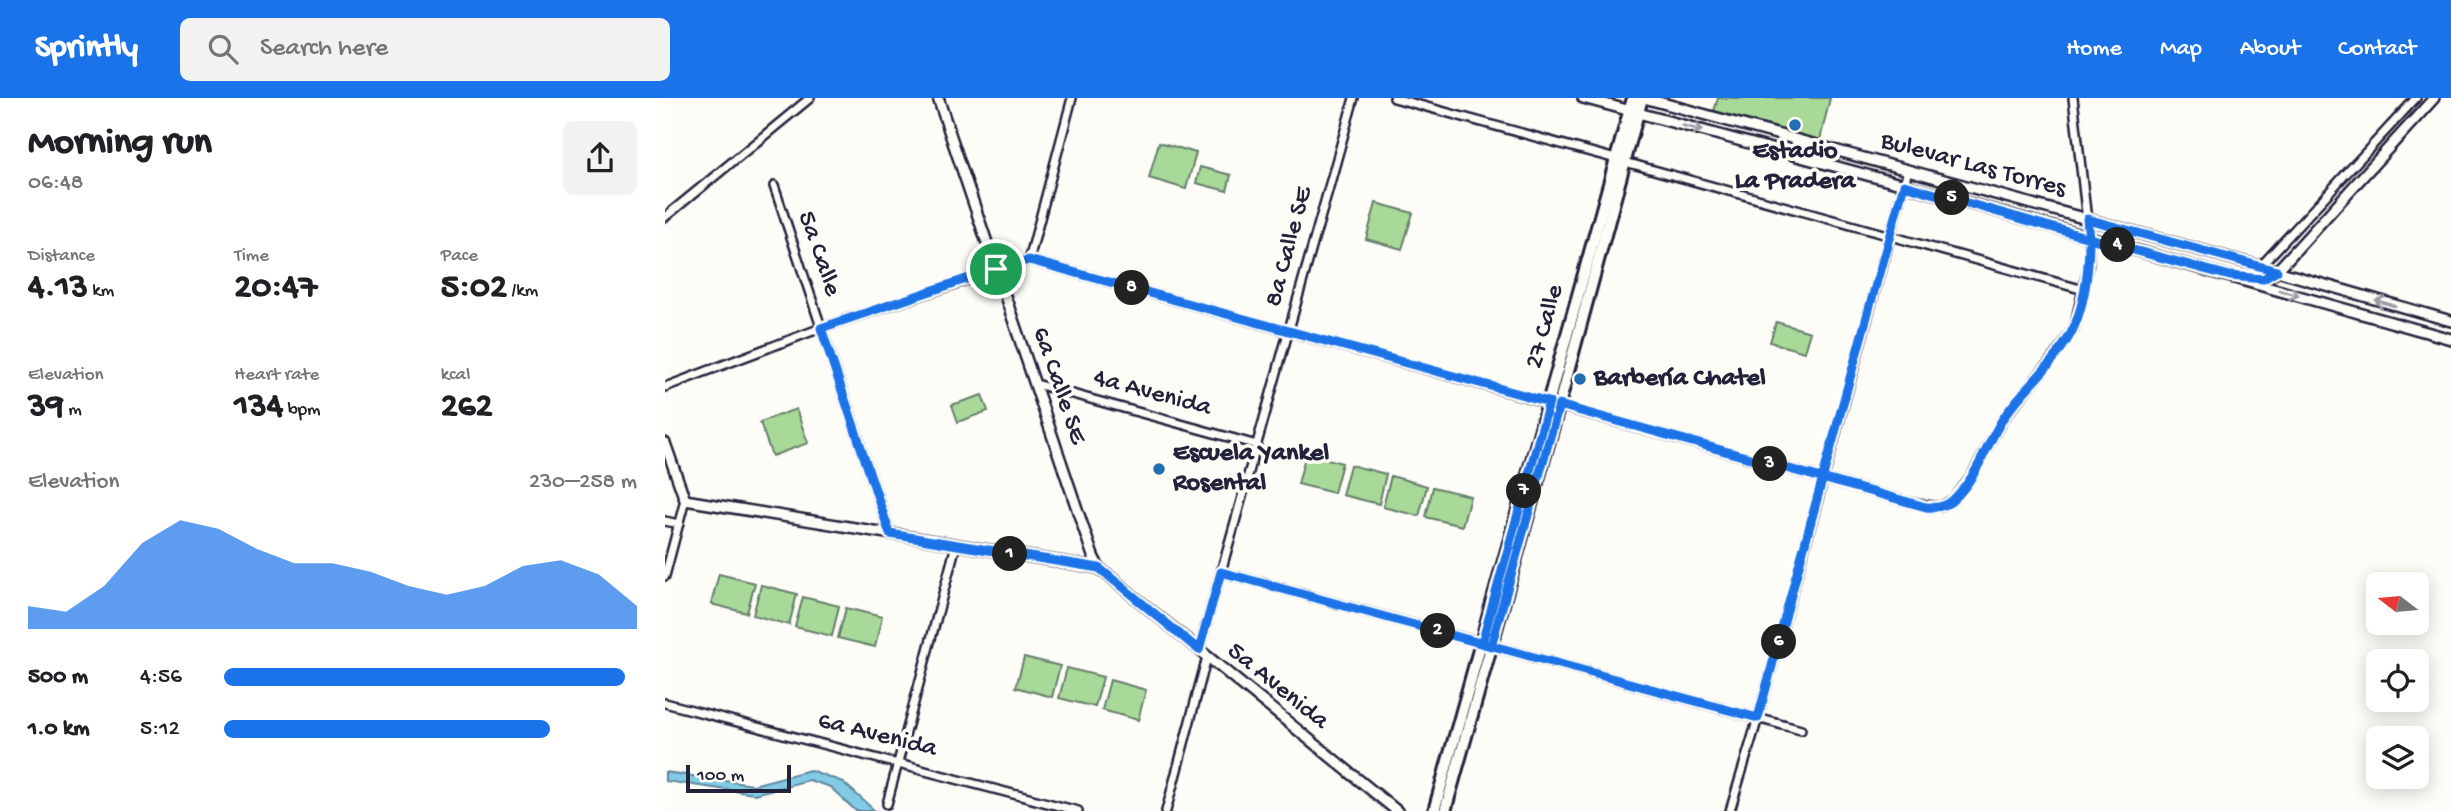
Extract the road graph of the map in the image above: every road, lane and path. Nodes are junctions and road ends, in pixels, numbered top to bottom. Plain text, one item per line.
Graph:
1 (810, 98) edge
2 (938, 98) edge
3 (1072, 98) edge
4 (1354, 98) edge
5 (1394, 98) edge
6 (1583, 98) edge
7 (1633, 98) edge
8 (1643, 98) edge
9 (2073, 98) edge
10 (2434, 98) edge
11 (2413, 99) edge
12 (2425, 108) junction
13 (1634, 112) junction
14 (1621, 160) junction
15 (1908, 170) junction
16 (1904, 185) junction
17 (774, 187) dead end
18 (665, 217) edge
19 (2087, 219) junction
20 (1889, 236) junction
21 (2089, 238) junction
22 (2160, 240) junction
23 (2154, 255) junction
24 (1029, 260) junction
25 (2260, 267) junction
26 (996, 269) junction
27 (2277, 271) junction
28 (2230, 276) junction
29 (2084, 290) junction
30 (2451, 321) edge
31 (821, 328) junction
32 (1289, 331) junction
33 (2451, 339) edge
34 (1036, 384) junction
35 (665, 387) edge
36 (1554, 404) junction
37 (665, 443) edge
38 (1257, 445) junction
39 (1823, 478) junction
40 (685, 500) junction
41 (665, 521) edge
42 (679, 524) junction
43 (890, 534) junction
44 (956, 545) junction
45 (1099, 568) junction
46 (1221, 572) junction
47 (665, 576) edge
48 (1487, 645) junction
49 (1199, 650) junction
50 (1207, 657) junction
51 (665, 702) edge
52 (1758, 718) junction
53 (1801, 730) dead end
54 (898, 764) junction
55 (887, 804) dead end
56 (1078, 811) edge
57 (1165, 811) edge
58 (1397, 811) edge
59 (1434, 811) edge
60 (1444, 811) edge
61 (1730, 811) edge

1 - 18 street
2 - 26 street, 6a Calle SE
3 - 24 street
4 - 32 street, 8a Calle SE
5 - 14 street
6 - 13 street, Bulevar Las Torres
7 - 13 main road, 27 Calle
8 - 13 main road, 27 Calle
8 - 15 street, Bulevar Las Torres
9 - 19 street
10 - 12 street
11 - 12 street
11 - 25 street
12 - 27 street
13 - 14 main road, 27 Calle
13 -> 16 street, Bulevar Las Torres
14 - 20 street
14 - 36 main road, 27 Calle
15 - 16 street
15 - 19 street, Bulevar Las Torres
16 - 20 street
16 - 21 street, Bulevar Las Torres
17 - 31 street, 5a Calle
19 - 21 street
19 - 22 street, Bulevar Las Torres
20 - 29 street
20 - 39 street
21 - 23 street, Bulevar Las Torres
21 - 29 street
22 - 23 street
22 - 25 street, Bulevar Las Torres
23 - 28 street, Bulevar Las Torres
24 - 26 street
24 - 32 street
25 - 27 street, Bulevar Las Torres
26 - 31 street
26 - 34 street, 6a Calle SE
27 - 28 street
30 -> 27 street, Bulevar Las Torres
28 -> 33 street, Bulevar Las Torres
29 - 39 street
31 - 35 street
31 - 43 street, 5a Calle
32 - 36 street
32 - 38 street, 8a Calle SE
34 - 38 street, 4a Avenida
34 - 45 street, 6a Calle SE
36 - 39 street
36 - 48 main road, 27 Calle
37 - 40 street
38 - 46 street, 8a Calle SE
39 - 52 street
40 - 42 street
40 - 43 street
41 - 42 street
42 - 47 street
43 - 44 street
44 - 45 street
44 - 54 street
45 - 49 street, 5a Avenida
46 - 48 street
46 - 49 street, 8a Calle SE
48 - 52 street
48 - 59 main road, 27 Calle
48 - 60 main road, 27 Calle
49 - 50 street, 5a Avenida
50 - 57 street
50 - 58 street, 5a Avenida
51 - 54 street, 6a Avenida
52 - 53 street
52 - 61 street
54 - 55 street
54 - 56 street, 6a Avenida

